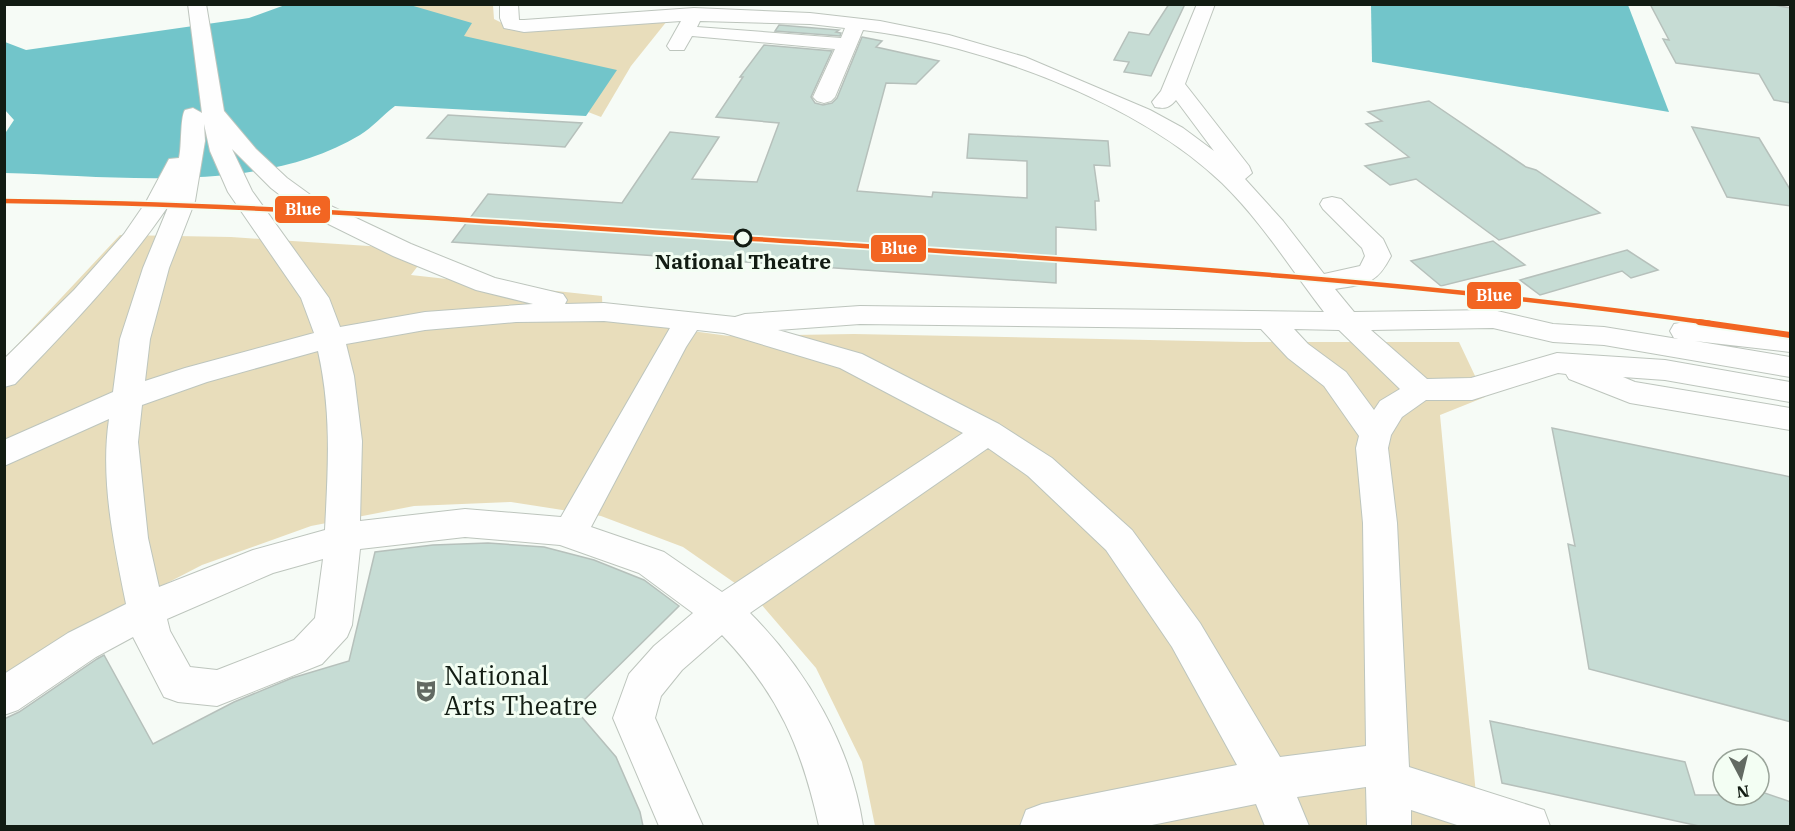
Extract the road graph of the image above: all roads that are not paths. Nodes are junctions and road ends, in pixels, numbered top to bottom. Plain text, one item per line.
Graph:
1 (509, 4) edge
2 (1206, 4) edge
3 (191, 7) edge
4 (660, 10) edge
5 (613, 11) edge
6 (856, 23) junction
7 (685, 31) junction
8 (847, 44) junction
9 (1175, 85) junction
10 (824, 97) dead end
11 (203, 113) junction
12 (1148, 118) junction
13 (1249, 197) junction
14 (171, 202) junction
15 (1332, 204) dead end
16 (1317, 284) junction
17 (604, 312) junction
18 (1269, 320) junction
19 (689, 321) junction
20 (1347, 321) junction
21 (726, 324) junction
22 (330, 338) junction
23 (1791, 342) edge
24 (1555, 348) junction
25 (1791, 367) edge
26 (4, 377) edge
27 (1420, 390) junction
28 (1791, 392) edge
29 (126, 399) junction
30 (1791, 419) edge
31 (988, 432) junction
32 (1375, 435) junction
33 (4, 454) edge
34 (570, 534) junction
35 (342, 538) junction
36 (146, 610) junction
37 (723, 611) junction
38 (4, 697) edge
39 (1388, 772) junction
40 (1269, 780) junction
41 (681, 826) edge
42 (841, 826) edge
43 (1042, 826) edge
44 (1287, 826) edge
45 (1389, 826) edge
46 (1528, 826) edge

1 - 5 street
2 - 9 street
3 - 11 street
4 - 5 street
4 - 7 street
6 - 7 street
6 - 8 street
6 - 12 street
7 - 8 street
8 - 10 street
9 - 12 street
9 - 13 street
11 - 14 street
11 - 17 street
11 - 22 street
12 - 13 street
13 - 16 street
14 - 26 street
14 - 29 street
15 - 16 street
16 - 20 street
17 - 19 street
17 - 22 street
18 - 20 street
18 - 21 street
18 - 32 street
19 - 21 street
19 - 34 street
20 - 24 street
20 - 27 street
21 - 31 street
22 - 29 street
22 - 35 street
23 - 24 street
24 - 25 street
24 - 27 street
24 - 28 street
24 - 30 street
27 - 32 street
29 - 33 street
29 - 36 street
31 - 37 street
31 - 40 street
32 - 39 street
34 - 35 street
34 - 37 street
35 - 36 street
35 - 36 street
36 - 38 street
37 - 41 street
37 - 42 street
39 - 40 street
39 - 45 street
39 - 46 street
40 - 43 street
40 - 44 street

